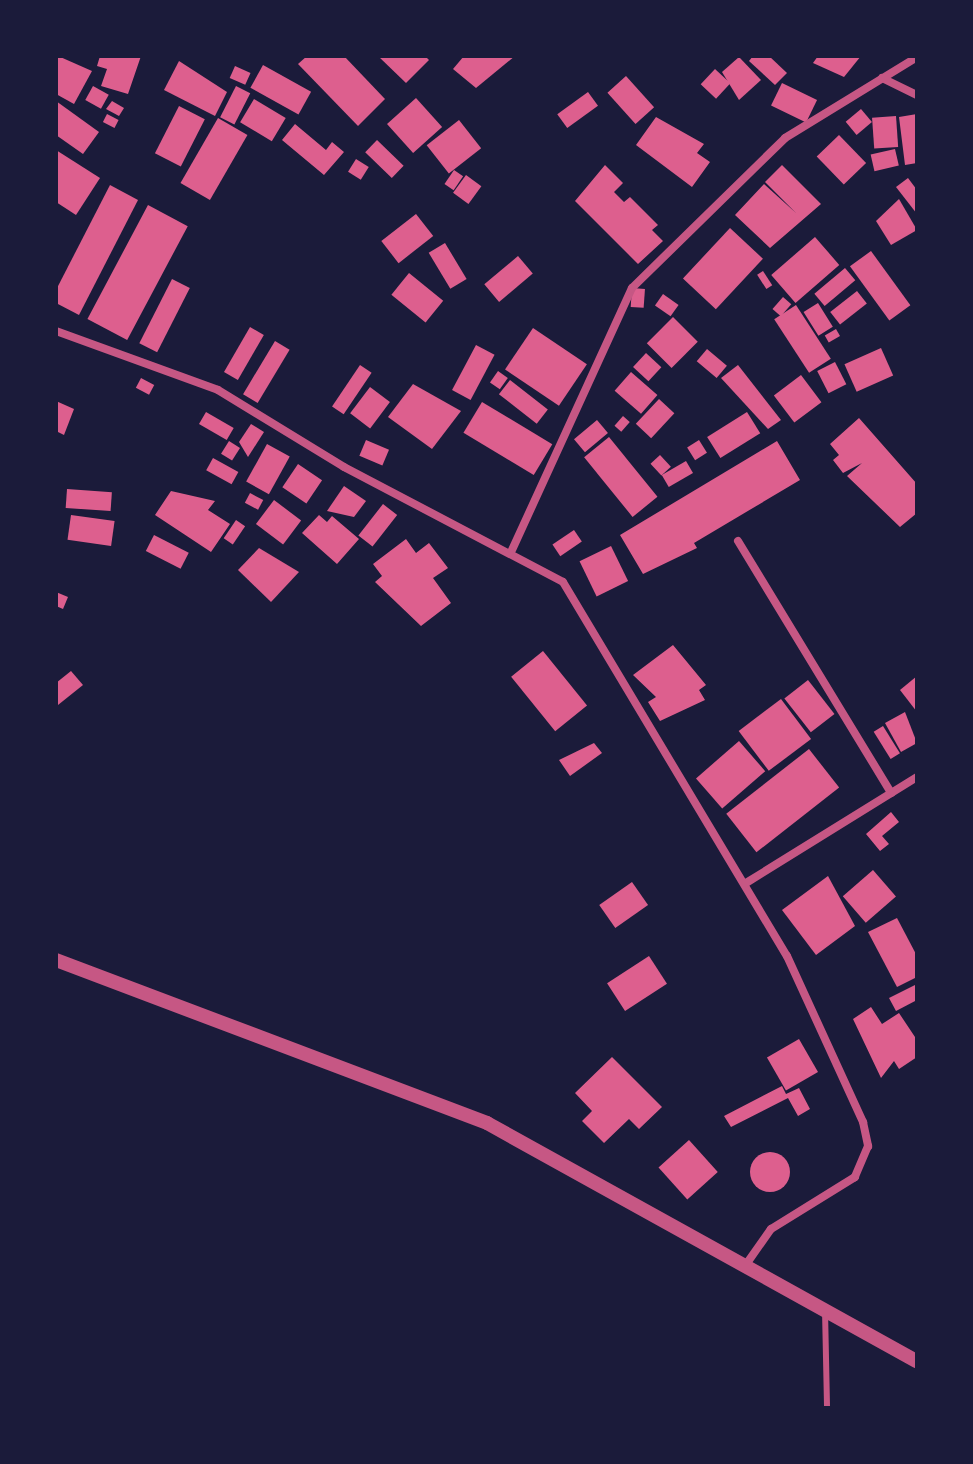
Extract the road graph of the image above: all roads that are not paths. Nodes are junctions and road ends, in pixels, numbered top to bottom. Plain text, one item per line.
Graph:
1 (914, 59) dead end
2 (882, 78) junction
3 (917, 95) edge
4 (56, 331) edge
5 (738, 541) dead end
6 (512, 550) junction
7 (917, 777) edge
8 (891, 793) junction
9 (746, 883) junction
10 (56, 960) edge
11 (747, 1263) junction
12 (825, 1307) junction
13 (917, 1361) edge
14 (827, 1408) edge

1 - 2 street
2 - 3 street
2 - 6 street
4 - 6 street
5 - 8 street
6 - 9 street
7 - 8 street
8 - 9 street
9 - 11 street
10 - 11 street
11 - 12 street
12 - 13 street
12 - 14 lane

